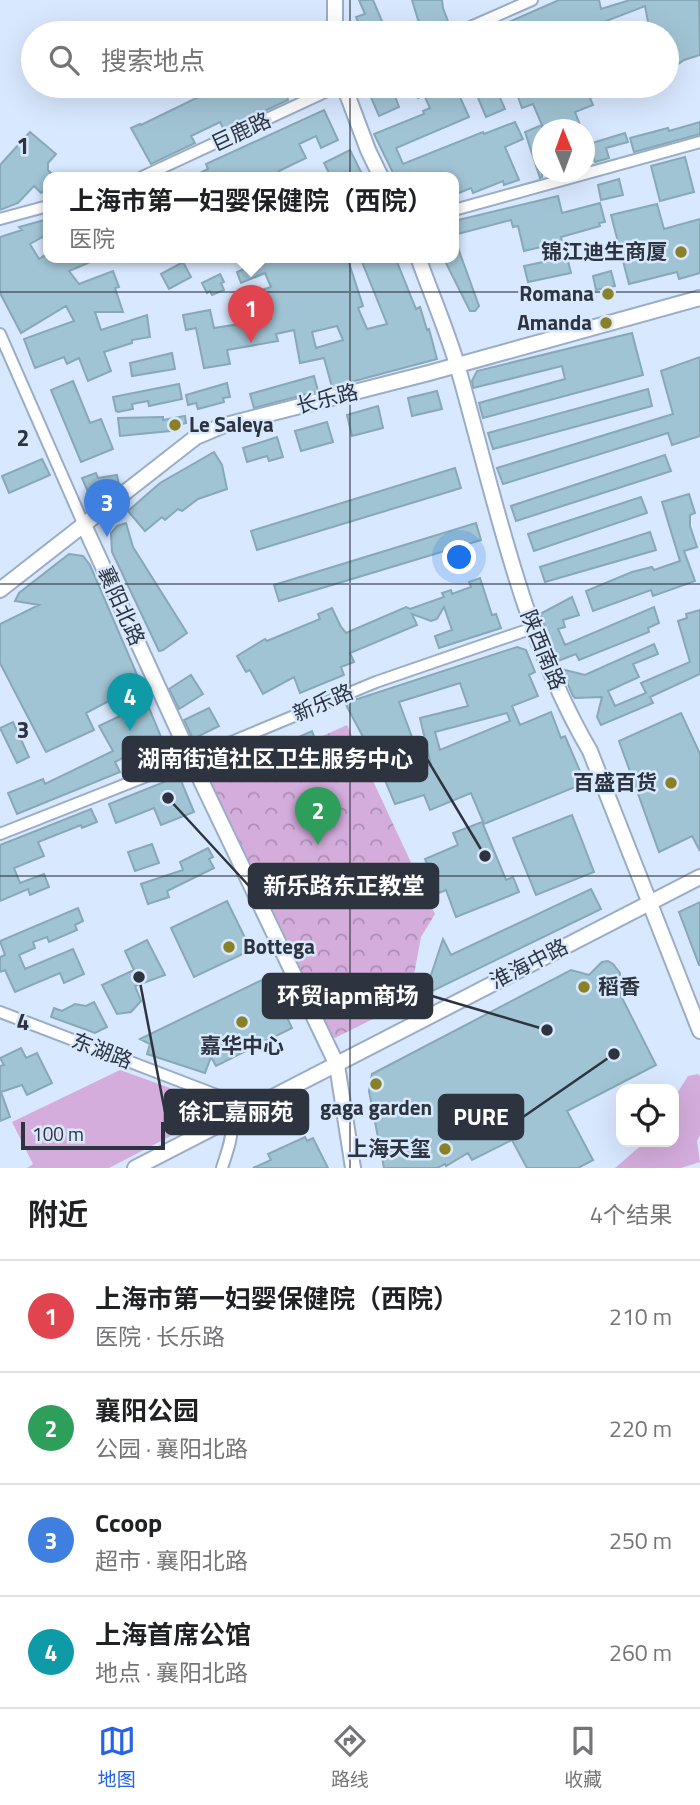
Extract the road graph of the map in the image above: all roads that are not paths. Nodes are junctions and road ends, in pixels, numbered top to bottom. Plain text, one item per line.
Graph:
1 (335, 0) edge
2 (532, 0) edge
3 (335, 21) edge
4 (484, 21) edge
5 (312, 98) edge
6 (348, 98) edge
7 (700, 142) edge
8 (153, 172) edge
9 (379, 172) edge
10 (43, 206) edge
11 (459, 209) edge
12 (0, 219) edge
13 (420, 263) edge
14 (700, 298) edge
15 (0, 334) edge
16 (457, 365) junction
17 (83, 523) junction
18 (0, 590) edge
19 (533, 628) junction
20 (191, 758) junction
21 (0, 834) edge
22 (700, 877) edge
23 (649, 903) junction
24 (0, 1012) edge
25 (700, 1031) edge
26 (337, 1065) junction
27 (231, 1118) junction
28 (135, 1168) edge
29 (222, 1168) edge
30 (353, 1168) edge

1 - 3 main road
2 - 4 street
5 - 8 street, 巨鹿路
6 - 9 main road
7 - 11 street
10 - 12 street
13 - 16 main road, 陕西南路
14 - 16 main road, 长乐路
15 - 17 street, 襄阳北路
16 - 17 main road, 长乐路
16 - 19 main road, 陕西南路
17 - 18 main road, 长乐路
17 - 20 main road, 襄阳北路
19 - 20 street, 新乐路
19 - 23 main road, 陕西南路
20 - 21 street, 新乐路
20 - 26 main road, 襄阳北路
22 - 23 main road, 淮海中路
23 - 25 main road, 陕西南路
23 - 26 main road, 淮海中路
24 - 27 street, 东湖路
26 - 27 main road, 淮海中路
26 - 30 main road, 襄阳北路
27 - 28 main road, 淮海中路
27 - 29 street

